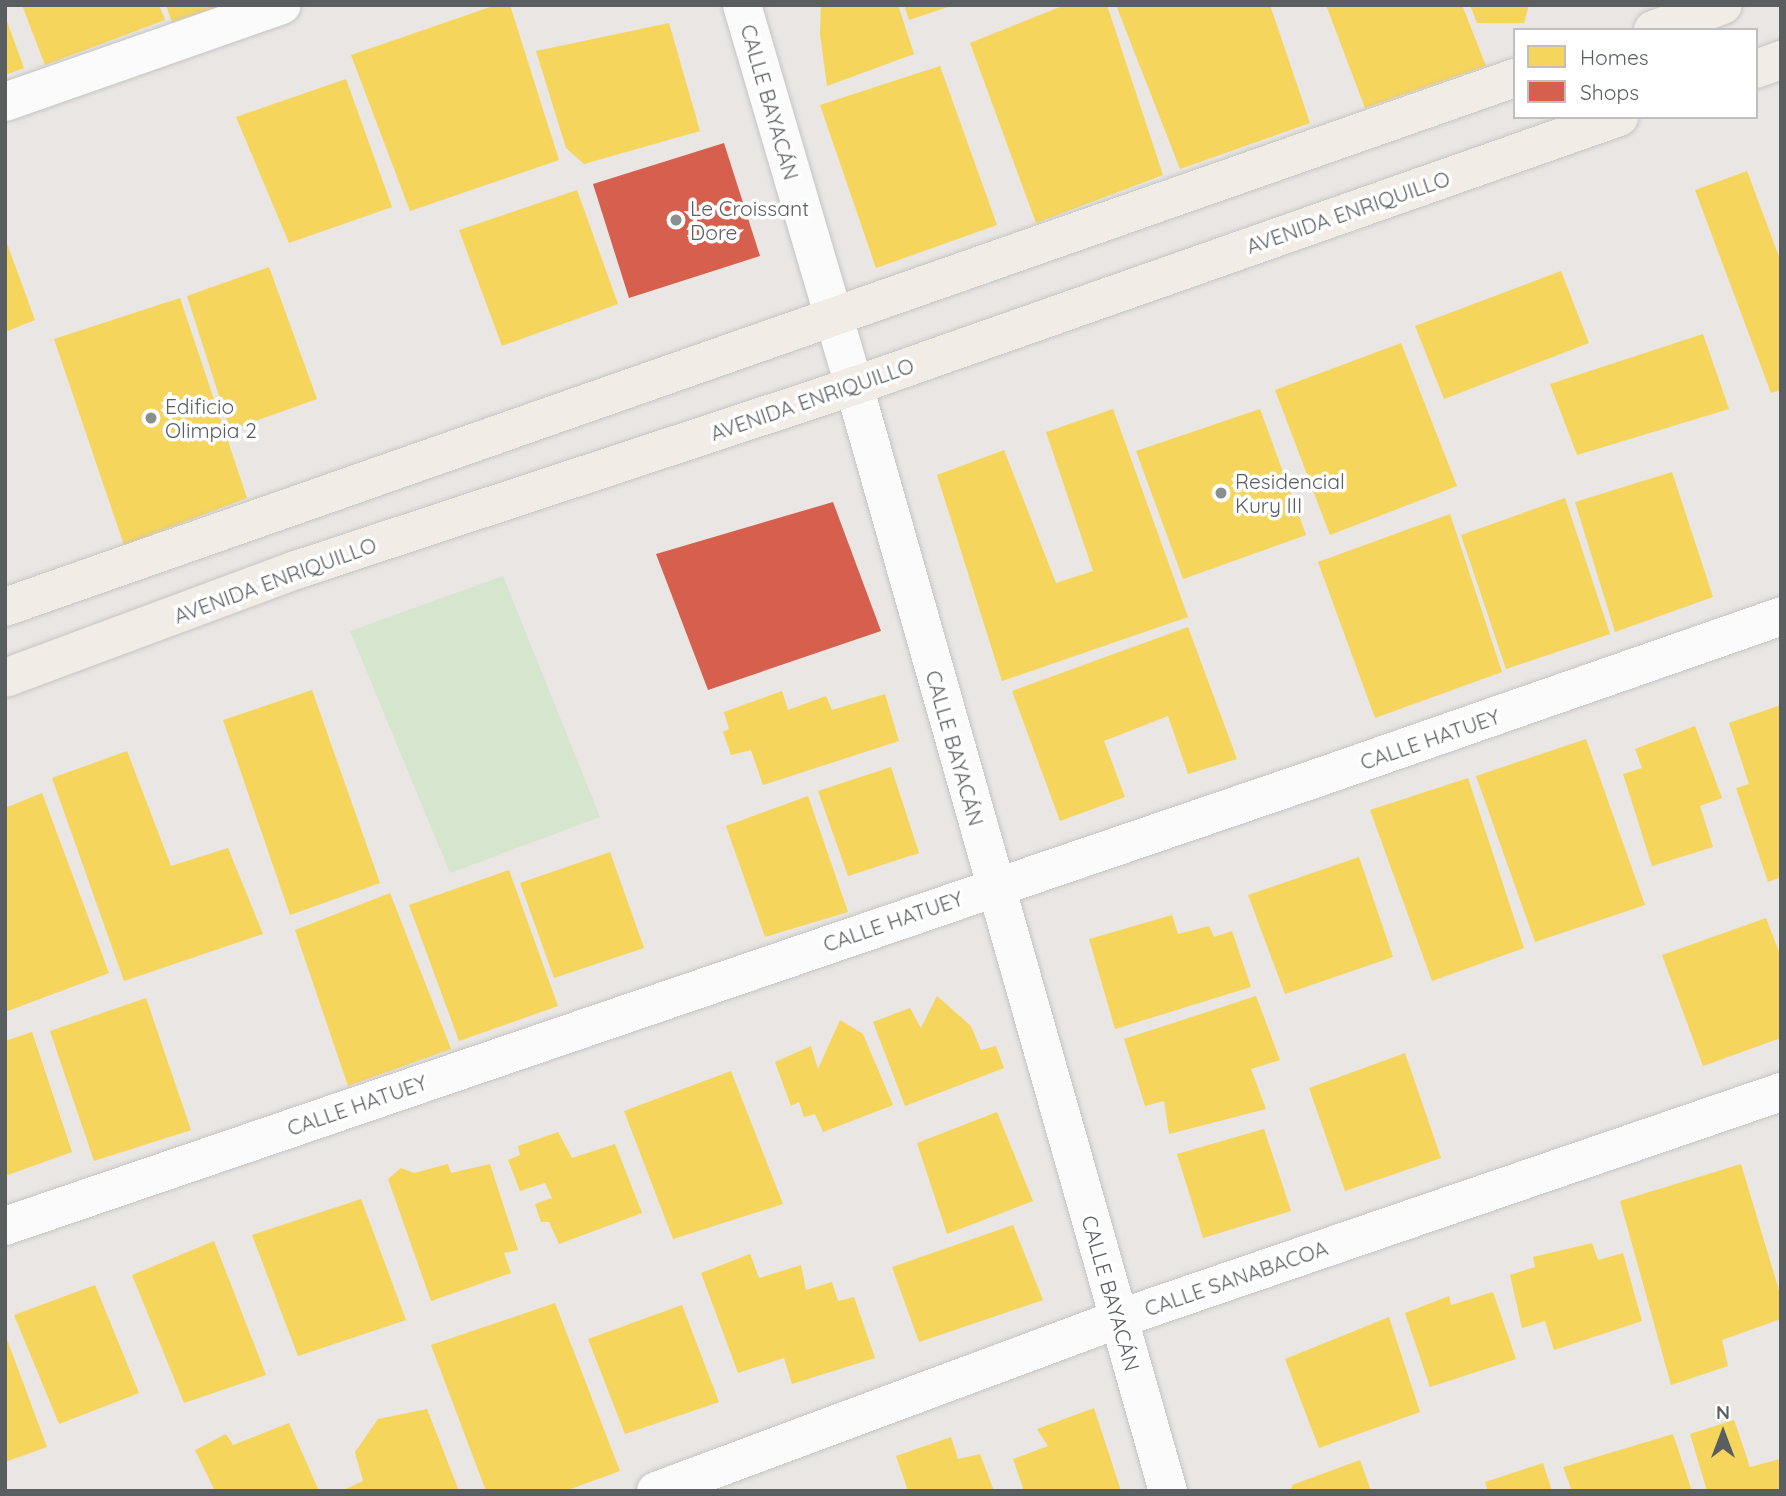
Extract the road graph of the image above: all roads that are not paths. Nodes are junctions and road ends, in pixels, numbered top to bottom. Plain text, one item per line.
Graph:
1 (282, 5) edge
2 (742, 5) edge
3 (1723, 5) edge
4 (1659, 28) edge
5 (1781, 60) edge
6 (1758, 68) edge
7 (1513, 79) edge
8 (5, 102) edge
9 (1613, 119) edge
10 (832, 317) junction
11 (854, 386) junction
12 (5, 607) edge
13 (1781, 616) edge
14 (5, 678) edge
15 (994, 886) junction
16 (1781, 1092) edge
17 (5, 1226) edge
18 (1118, 1319) junction
19 (656, 1491) edge
20 (1168, 1491) edge

1 - 8 street
2 - 10 street, CALLE BAYACÁN
3 - 4 main road
5 - 6 main road
7 - 10 main road
9 - 11 main road, AVENIDA ENRIQUILLO
10 - 11 street, CALLE BAYACÁN
10 - 12 main road
11 - 14 main road, AVENIDA ENRIQUILLO
11 - 15 street, CALLE BAYACÁN
13 - 15 street, CALLE HATUEY
15 - 17 street, CALLE HATUEY
15 - 18 street, CALLE BAYACÁN
16 - 18 street, CALLE SANABACOA
18 - 19 street, CALLE SANABACOA
18 - 20 street, CALLE BAYACÁN

